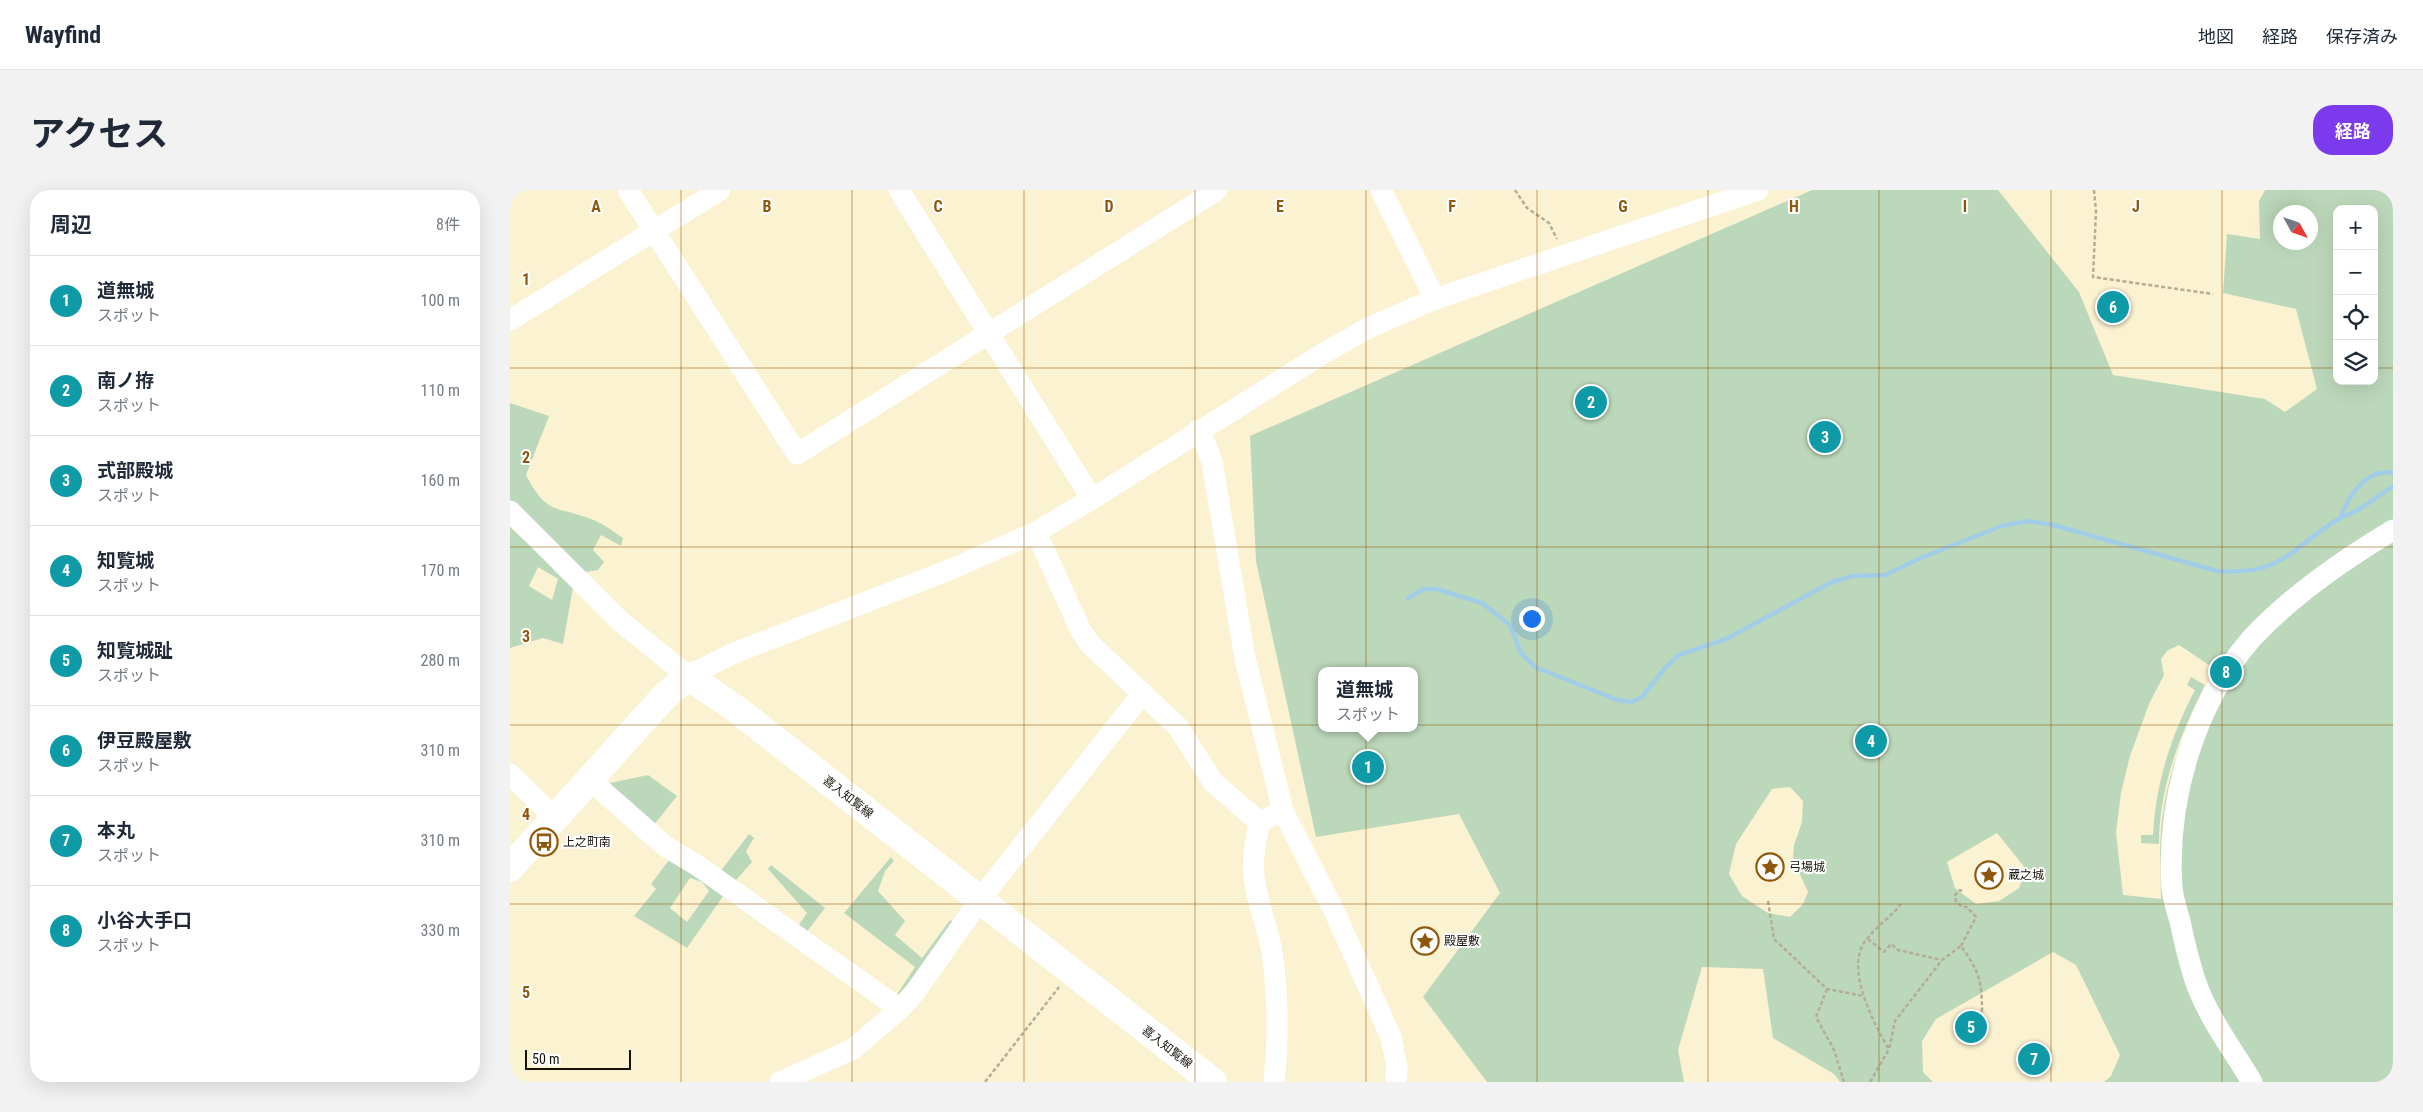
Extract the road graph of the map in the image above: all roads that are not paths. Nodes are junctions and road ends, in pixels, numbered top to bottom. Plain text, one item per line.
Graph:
1 (628, 190) edge
2 (720, 190) edge
3 (899, 190) edge
4 (1217, 190) edge
5 (1381, 190) edge
6 (1758, 190) edge
7 (652, 230) junction
8 (1435, 299) junction
9 (510, 320) edge
10 (990, 334) junction
11 (1197, 431) junction
12 (1092, 499) junction
13 (510, 510) edge
14 (2393, 530) edge
15 (1036, 532) junction
16 (688, 676) junction
17 (1143, 693) junction
18 (510, 774) edge
19 (590, 780) junction
20 (1283, 811) junction
21 (554, 818) junction
22 (1259, 822) junction
23 (510, 868) edge
24 (980, 901) junction
25 (900, 1009) junction
26 (780, 1082) edge
27 (1213, 1082) edge
28 (1274, 1082) edge
29 (1396, 1082) edge
30 (2252, 1082) edge

1 - 7 street
2 - 7 street
3 - 10 street
4 - 10 street
5 - 8 street
6 - 8 street
7 - 9 street
7 - 10 street
8 - 11 street
10 - 12 street
11 - 12 street
11 - 20 street
12 - 15 street
13 - 16 street
14 - 30 street
15 - 16 street
15 - 17 street
16 - 19 main road
16 - 24 main road, 喜入知覧線
17 - 22 street
17 - 24 street
18 - 21 street
19 - 21 main road
19 - 25 street
20 - 22 street
20 - 29 street
21 - 23 main road
22 - 28 street
24 - 25 street
24 - 27 main road, 喜入知覧線
25 - 26 street

